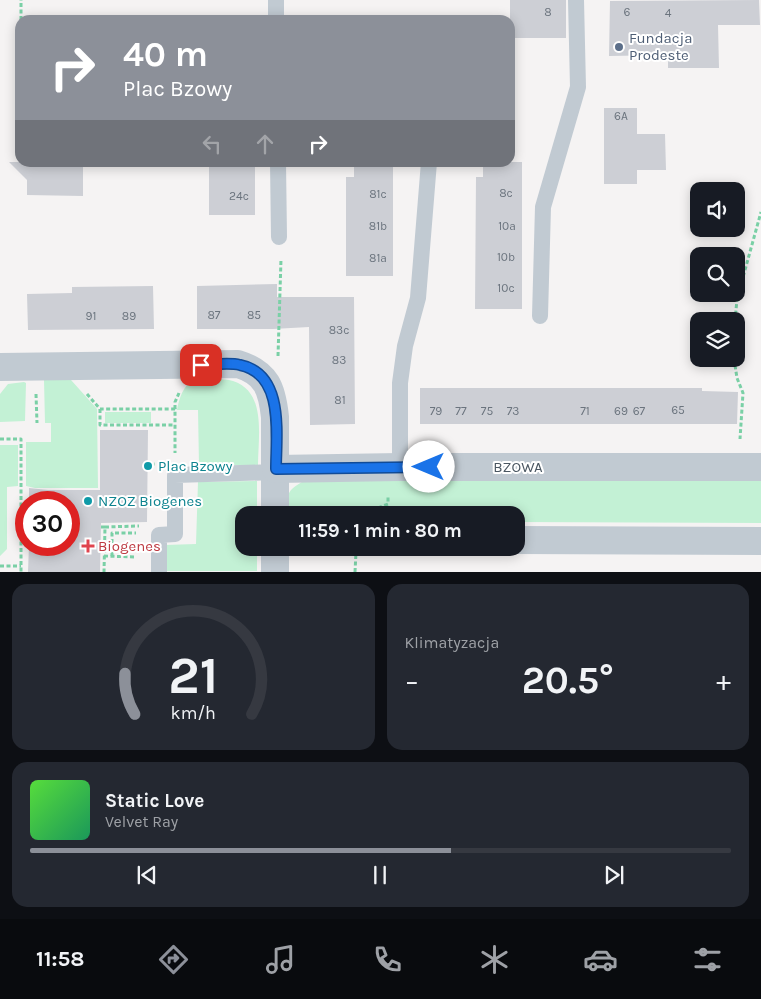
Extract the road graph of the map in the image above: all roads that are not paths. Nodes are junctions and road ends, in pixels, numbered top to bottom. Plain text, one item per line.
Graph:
1 (276, 0) edge
2 (576, 0) edge
3 (276, 15) edge
4 (278, 167) edge
5 (429, 167) edge
6 (279, 237) road end
7 (540, 316) dead end
8 (0, 367) edge
9 (400, 467) junction
10 (761, 467) edge
11 (276, 471) junction
12 (275, 506) edge
13 (525, 540) edge
14 (761, 541) edge
15 (275, 556) edge
16 (159, 564) edge
17 (275, 572) edge

1 - 3 lane
2 - 7 lane
4 - 6 lane
5 - 9 lane
8 - 11 street
9 - 10 street, BZOWA
9 - 11 street, BZOWA
11 - 12 street
11 - 16 lane
13 - 14 street
15 - 17 street

